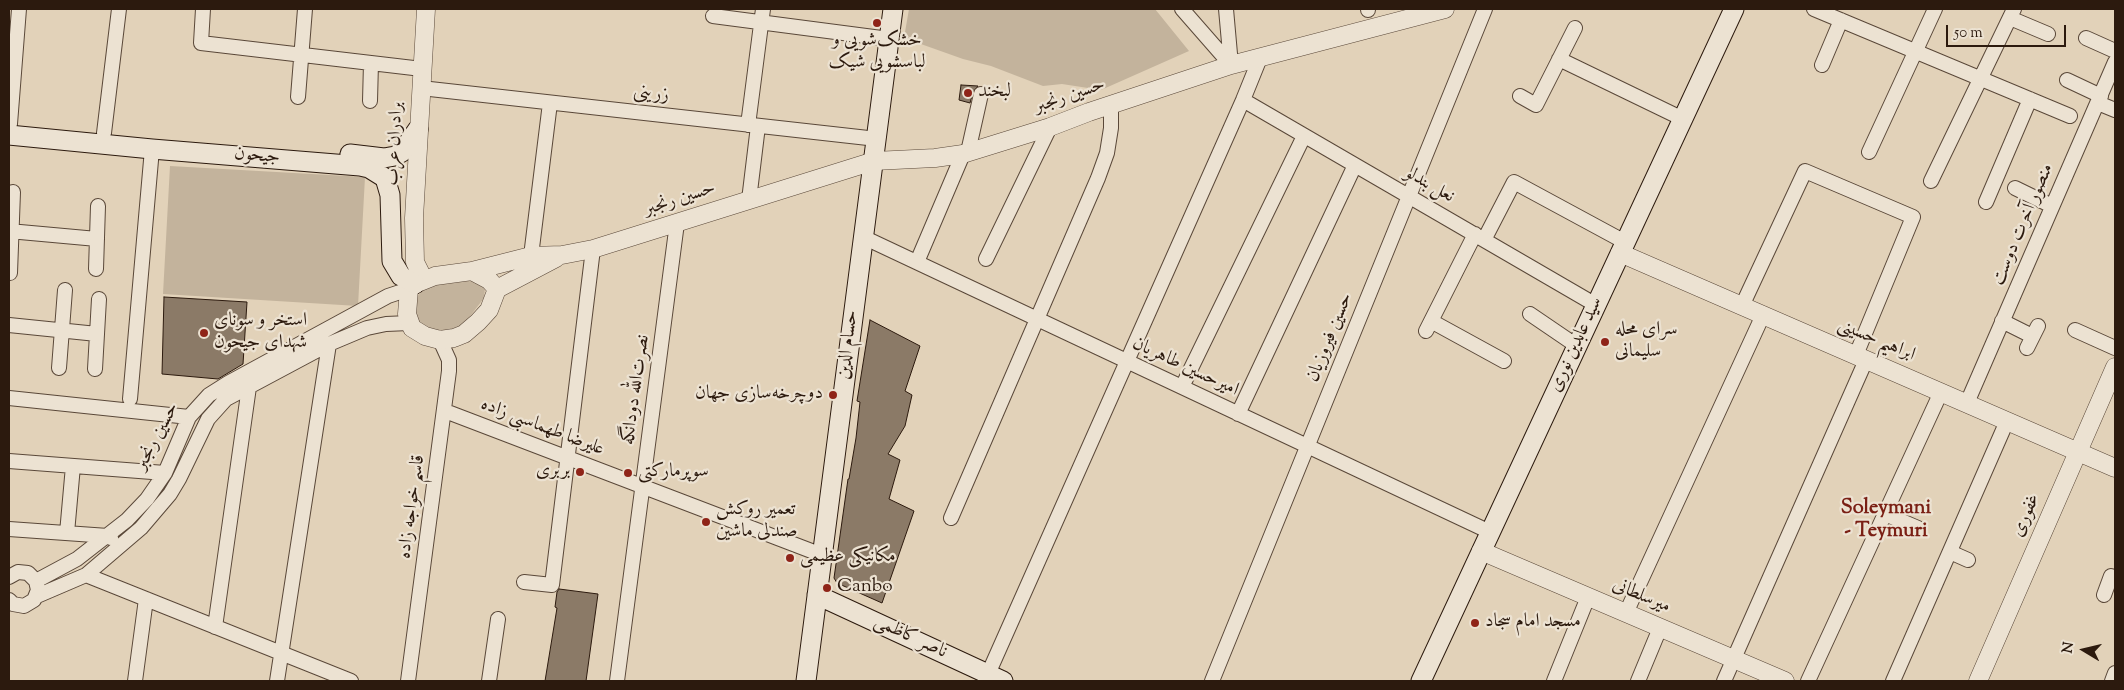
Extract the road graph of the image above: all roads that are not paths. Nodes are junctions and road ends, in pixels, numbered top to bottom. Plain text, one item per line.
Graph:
1 (19, 9) edge
2 (118, 9) edge
3 (203, 9) edge
4 (305, 9) edge
5 (426, 9) edge
6 (893, 9) edge
7 (1182, 9) edge
8 (1226, 9) edge
9 (1441, 9) edge
10 (1485, 9) edge
11 (1734, 9) edge
12 (1814, 9) edge
13 (1934, 9) edge
14 (2012, 13) edge
15 (713, 16) dead end
16 (762, 16) edge
17 (1841, 20) junction
18 (1575, 28) dead end
19 (2048, 34) dead end
20 (2086, 38) dead end
21 (889, 39) junction
22 (1915, 51) junction
23 (2115, 51) edge
24 (302, 55) junction
25 (1260, 58) junction
26 (1559, 59) junction
27 (2115, 62) edge
28 (371, 63) junction
29 (1231, 65) junction
30 (1822, 65) dead end
31 (422, 69) junction
32 (1981, 79) junction
33 (2067, 80) dead end
34 (421, 88) junction
35 (981, 94) dead end
36 (1520, 96) dead end
37 (298, 97) dead end
38 (2030, 99) junction
39 (2099, 99) junction
40 (1243, 100) junction
41 (370, 101) dead end
42 (550, 103) junction
43 (1111, 106) junction
44 (2115, 110) edge
45 (2070, 116) dead end
46 (1683, 119) junction
47 (753, 125) junction
48 (1050, 127) junction
49 (9, 128) edge
50 (418, 129) junction
51 (104, 133) junction
52 (1304, 136) junction
53 (877, 139) junction
54 (152, 149) junction
55 (1869, 152) dead end
56 (966, 153) junction
57 (874, 161) junction
58 (1355, 165) junction
59 (1931, 181) dead end
60 (2015, 188) dead end
61 (13, 192) dead end
62 (1409, 196) junction
63 (749, 200) junction
64 (1986, 202) dead end
65 (98, 206) dead end
66 (2052, 206) junction
67 (677, 223) junction
68 (10, 231) edge
69 (864, 237) junction
70 (1479, 237) junction
71 (97, 239) junction
72 (1623, 248) junction
73 (593, 249) junction
74 (562, 255) junction
75 (531, 256) junction
76 (986, 259) dead end
77 (916, 262) junction
78 (96, 269) dead end
79 (472, 272) junction
80 (10, 273) edge
81 (416, 285) junction
82 (496, 289) junction
83 (65, 290) dead end
84 (99, 300) dead end
85 (1596, 305) junction
86 (1742, 306) junction
87 (1530, 314) dead end
88 (1763, 315) junction
89 (1037, 319) junction
90 (2002, 321) junction
91 (409, 323) junction
92 (9, 325) edge
93 (62, 330) junction
94 (2075, 330) dead end
95 (98, 334) junction
96 (2032, 337) dead end
97 (440, 340) junction
98 (329, 344) junction
99 (1577, 346) junction
100 (2115, 348) edge
101 (1861, 358) junction
102 (1127, 361) junction
103 (1504, 361) dead end
104 (2115, 367) edge
105 (59, 368) dead end
106 (95, 368) dead end
107 (249, 387) junction
108 (1182, 387) junction
109 (1941, 392) junction
110 (9, 398) edge
111 (130, 399) dead end
112 (1966, 403) junction
113 (444, 411) junction
114 (1238, 414) junction
115 (189, 418) junction
116 (2007, 421) junction
117 (1308, 446) junction
118 (2078, 452) junction
119 (566, 457) junction
120 (9, 461) edge
121 (73, 466) junction
122 (2115, 468) edge
123 (165, 473) junction
124 (643, 486) junction
125 (1885, 514) junction
126 (951, 518) dead end
127 (1918, 528) dead end
128 (9, 529) edge
129 (1490, 532) junction
130 (67, 533) junction
131 (108, 536) junction
132 (122, 545) junction
133 (1481, 551) junction
134 (1950, 552) junction
135 (822, 555) junction
136 (1968, 560) dead end
137 (2114, 574) edge
138 (86, 575) junction
139 (9, 577) edge
140 (36, 581) junction
141 (524, 582) dead end
142 (817, 595) junction
143 (2104, 595) dead end
144 (37, 596) junction
145 (1588, 597) junction
146 (146, 599) junction
147 (9, 600) edge
148 (1626, 613) junction
149 (498, 619) dead end
150 (215, 627) junction
151 (1660, 628) junction
152 (281, 653) junction
153 (1733, 659) junction
154 (2115, 673) edge
155 (992, 679) edge
156 (135, 681) edge
157 (276, 681) edge
158 (351, 681) edge
159 (408, 681) edge
160 (489, 681) edge
161 (617, 681) edge
162 (806, 681) edge
163 (1212, 681) edge
164 (1421, 681) edge
165 (1554, 681) edge
166 (1638, 681) edge
167 (1724, 681) edge
168 (1785, 681) edge
169 (1808, 681) edge
170 (1893, 681) edge
171 (1978, 681) edge
172 (2112, 681) edge

1 - 49 street
2 - 51 street
3 - 24 street
4 - 24 street
5 - 31 street, برادران عرب
6 - 21 main road, حسام الدین
7 - 29 street
8 - 29 street
9 - 25 street, حسین رنجبر
10 - 62 street, حسین فیروزیان
11 - 46 main road, سید عابدین نوری
12 - 17 street
13 - 22 street
14 - 19 street
14 - 32 street
15 - 16 street
16 - 21 street
16 - 47 street
17 - 22 street
17 - 30 street
18 - 26 street
20 - 23 street
21 - 53 main road, حسام الدین
22 - 32 street
22 - 55 street
24 - 28 street
24 - 37 street
25 - 29 street, حسین رنجبر
25 - 40 street
26 - 36 street
26 - 46 street
27 - 39 street, منصور آخرت دوست
28 - 31 street
28 - 41 street
29 - 43 street, حسین رنجبر
31 - 34 street, برادران عرب
32 - 38 street
32 - 59 street
33 - 39 street
34 - 42 street, زرینی
34 - 50 street, برادران عرب
35 - 56 street
38 - 45 street
38 - 64 street
39 - 44 street
39 - 66 street, منصور آخرت دوست
40 - 52 street, نعل بندلو
40 - 102 street
42 - 47 street, زرینی
42 - 75 street
43 - 48 street, حسین رنجبر
43 - 89 street
46 - 72 main road, سید عابدین نوری
47 - 53 street, زرینی
47 - 63 street
48 - 56 street, حسین رنجبر
48 - 76 street
49 - 51 main road, جیحون
49 - 54 main road, جیحون
50 - 51 main road, جیحون
50 - 81 street, برادران عرب
52 - 58 street, نعل بندلو
52 - 108 street
53 - 57 main road, حسام الدین
54 - 81 main road, جیحون
54 - 111 street
56 - 57 street, حسین رنجبر
56 - 77 street
57 - 63 street, حسین رنجبر
57 - 69 main road, حسام الدین
58 - 62 street, نعل بندلو
58 - 114 street
60 - 66 street
61 - 68 street
62 - 70 street, نعل بندلو
62 - 117 street, حسین فیروزیان
63 - 67 street, حسین رنجبر
65 - 71 street
66 - 90 street, منصور آخرت دوست
67 - 73 street, حسین رنجبر
67 - 124 street, نصرت‌الله دودانگه
68 - 71 street
68 - 80 street
69 - 77 street, امیرحسین طاهریان
69 - 135 main road, حسام الدین
70 - 72 street
70 - 85 street, نعل بندلو
70 - 103 street
71 - 78 street
72 - 85 main road, سید عابدین نوری
72 - 86 street, ابراهیم حسینی
73 - 74 street, حسین رنجبر
73 - 119 street
74 - 75 street, حسین رنجبر
74 - 82 street, حسین رنجبر
75 - 79 street, حسین رنجبر
77 - 89 street, امیرحسین طاهریان
79 - 81 street
79 - 82 street
81 - 91 street
81 - 115 street, حسین رنجبر
82 - 97 street
83 - 93 street
84 - 95 street
85 - 99 main road, سید عابدین نوری
86 - 88 street, ابراهیم حسینی
86 - 101 street
87 - 99 street
88 - 101 street, ابراهیم حسینی
88 - 148 street
89 - 102 street, امیرحسین طاهریان
89 - 126 street
90 - 96 street
90 - 112 street, منصور آخرت دوست
91 - 97 street
91 - 98 street, حسین رنجبر
92 - 93 street
93 - 95 street
93 - 105 street
94 - 100 street
95 - 106 street
97 - 113 street, قاسم خواجه زاده
98 - 107 street, حسین رنجبر
98 - 152 street
99 - 129 main road, سید عابدین نوری
101 - 109 street, ابراهیم حسینی
101 - 153 street
102 - 108 street, امیرحسین طاهریان
102 - 155 street
104 - 118 street, غفوری
107 - 132 street, حسین رنجبر
107 - 150 street
108 - 114 street, امیرحسین طاهریان
109 - 112 street, ابراهیم حسینی
109 - 125 street
110 - 115 street
112 - 116 street, ابراهیم حسینی
113 - 119 street, علیرضا طهماسبی زاده
113 - 159 street, قاسم خواجه زاده
114 - 117 street, امیرحسین طاهریان
115 - 123 street, حسین رنجبر
116 - 118 street, ابراهیم حسینی
116 - 134 street
117 - 129 street, امیرحسین طاهریان
117 - 163 street, حسین فیروزیان
118 - 122 street, ابراهیم حسینی
118 - 171 street, غفوری
119 - 124 street, علیرضا طهماسبی زاده
119 - 141 street
120 - 121 street
121 - 123 street
121 - 130 street
123 - 131 street, حسین رنجبر
124 - 135 street, علیرضا طهماسبی زاده
124 - 161 street, نصرت‌الله دودانگه
125 - 127 street
125 - 169 street
128 - 130 street
129 - 133 main road, سید عابدین نوری
130 - 131 street
131 - 132 street
131 - 140 street, حسین رنجبر
132 - 138 street, حسین رنجبر
133 - 145 street, میرسلطانی
133 - 164 main road, سید عابدین نوری
134 - 136 street
134 - 170 street
135 - 142 main road, حسام الدین
137 - 143 street
138 - 144 street, حسین رنجبر
138 - 146 street
139 - 140 street
140 - 144 street
142 - 155 main road, ناصر کاظمی
142 - 162 main road, حسام الدین
144 - 147 street, حسین رنجبر
145 - 148 street, میرسلطانی
145 - 165 street
146 - 150 street
146 - 156 street
148 - 151 street, میرسلطانی
149 - 160 street
150 - 152 street
151 - 153 street, میرسلطانی
151 - 166 street
152 - 157 street
152 - 158 street
153 - 167 street
153 - 168 street, میرسلطانی
154 - 172 street

